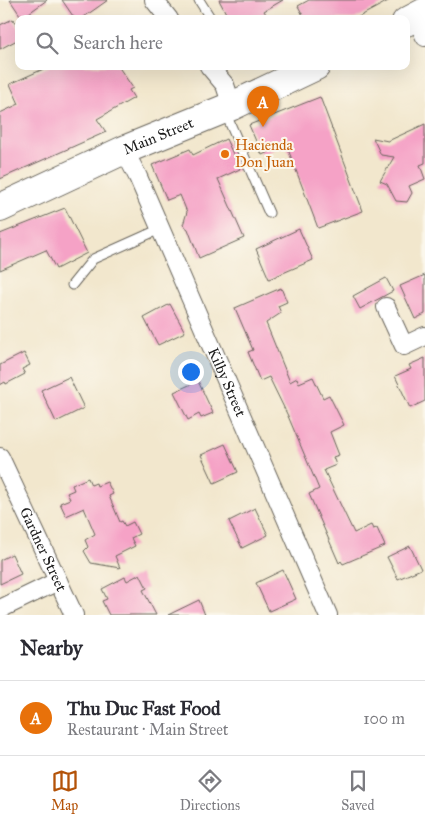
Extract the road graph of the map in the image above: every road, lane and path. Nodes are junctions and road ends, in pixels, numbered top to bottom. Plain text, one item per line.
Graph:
1 (154, 0) edge
2 (200, 0) edge
3 (167, 15) edge
4 (209, 15) edge
5 (213, 70) edge
6 (308, 70) edge
7 (228, 108) junction
8 (124, 150) junction
9 (0, 208) edge
10 (269, 213) dead end
11 (160, 229) junction
12 (72, 285) dead end
13 (386, 307) dead end
14 (425, 336) edge
15 (0, 458) edge
16 (58, 581) junction
17 (0, 609) edge
18 (74, 615) edge
19 (328, 615) edge

1 - 3 street
2 - 4 lane
5 - 7 street
6 - 7 main road, Main Street
7 - 8 main road, Main Street
7 - 10 lane
8 - 9 main road, Main Street
8 - 11 street, Kilby Street
11 - 12 lane
11 - 19 street, Kilby Street
13 - 14 street
15 - 16 street, Gardner Street
16 - 17 street
16 - 18 street, Gardner Street

